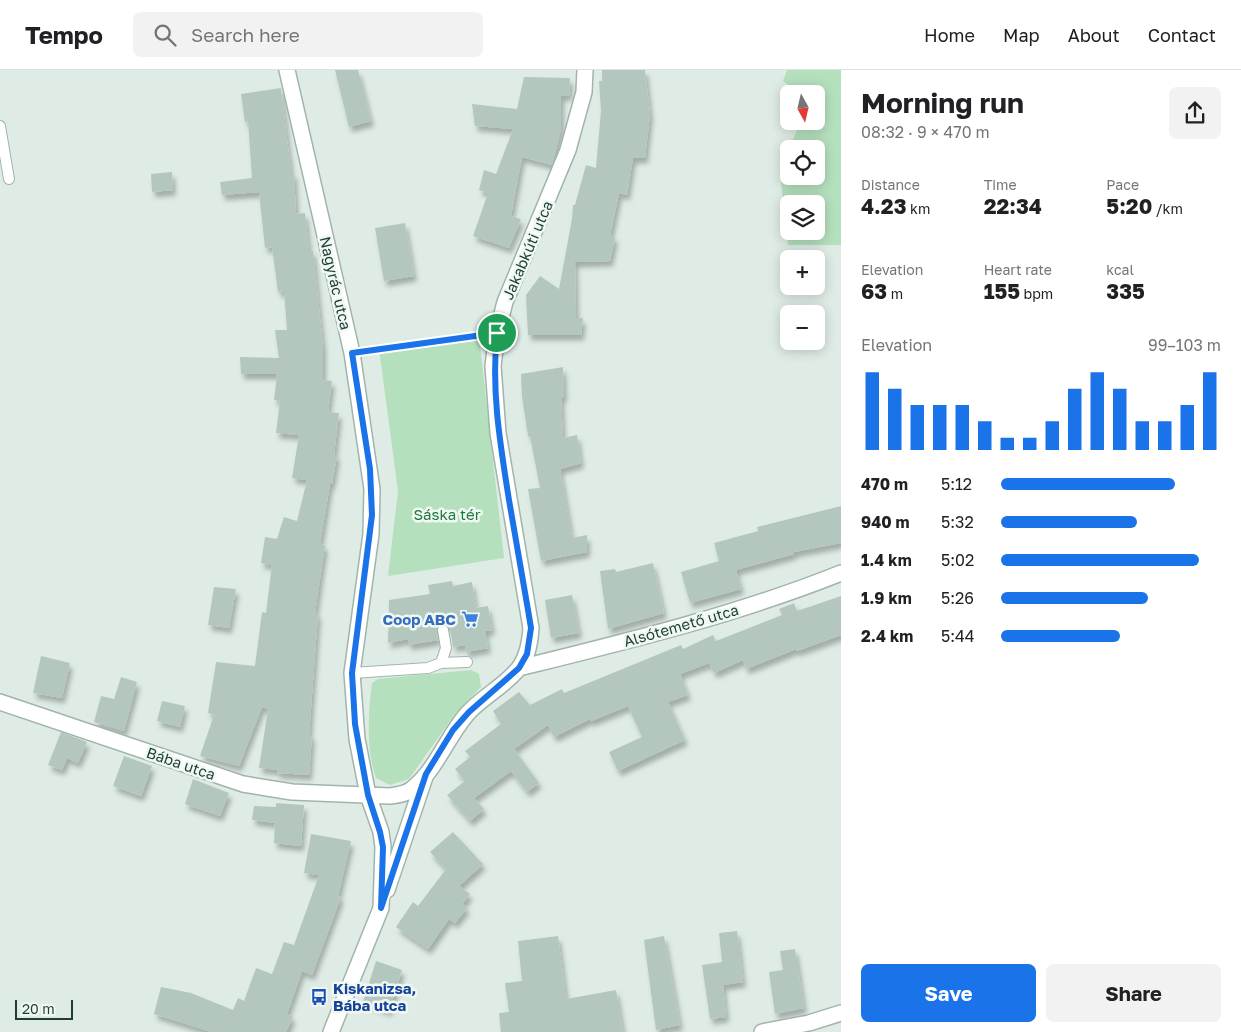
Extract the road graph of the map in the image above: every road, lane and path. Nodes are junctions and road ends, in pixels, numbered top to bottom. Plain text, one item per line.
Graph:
1 (287, 70) edge
2 (585, 70) edge
3 (0, 126) edge
4 (8, 179) dead end
5 (497, 333) junction
6 (352, 353) junction
7 (841, 573) edge
8 (443, 630) dead end
9 (467, 662) dead end
10 (441, 663) junction
11 (519, 668) junction
12 (352, 673) junction
13 (0, 702) edge
14 (426, 774) junction
15 (368, 795) junction
16 (381, 908) junction
17 (841, 1013) edge
18 (331, 1032) edge
19 (762, 1032) edge

1 - 6 street, Nagyrác utca
2 - 5 street, Jakabkúti utca
3 - 4 lane
5 - 6 path
5 - 11 street, Jakabkúti utca
6 - 12 street, Nagyrác utca
7 - 11 street, Alsótemető utca
8 - 10 lane
9 - 10 lane
10 - 12 lane
11 - 14 street
12 - 15 street, Nagyrác utca
13 - 15 street, Bába utca
14 - 15 street, Bába utca
14 - 16 street
15 - 16 street, Nagyrác utca
16 - 18 street
17 - 19 street

